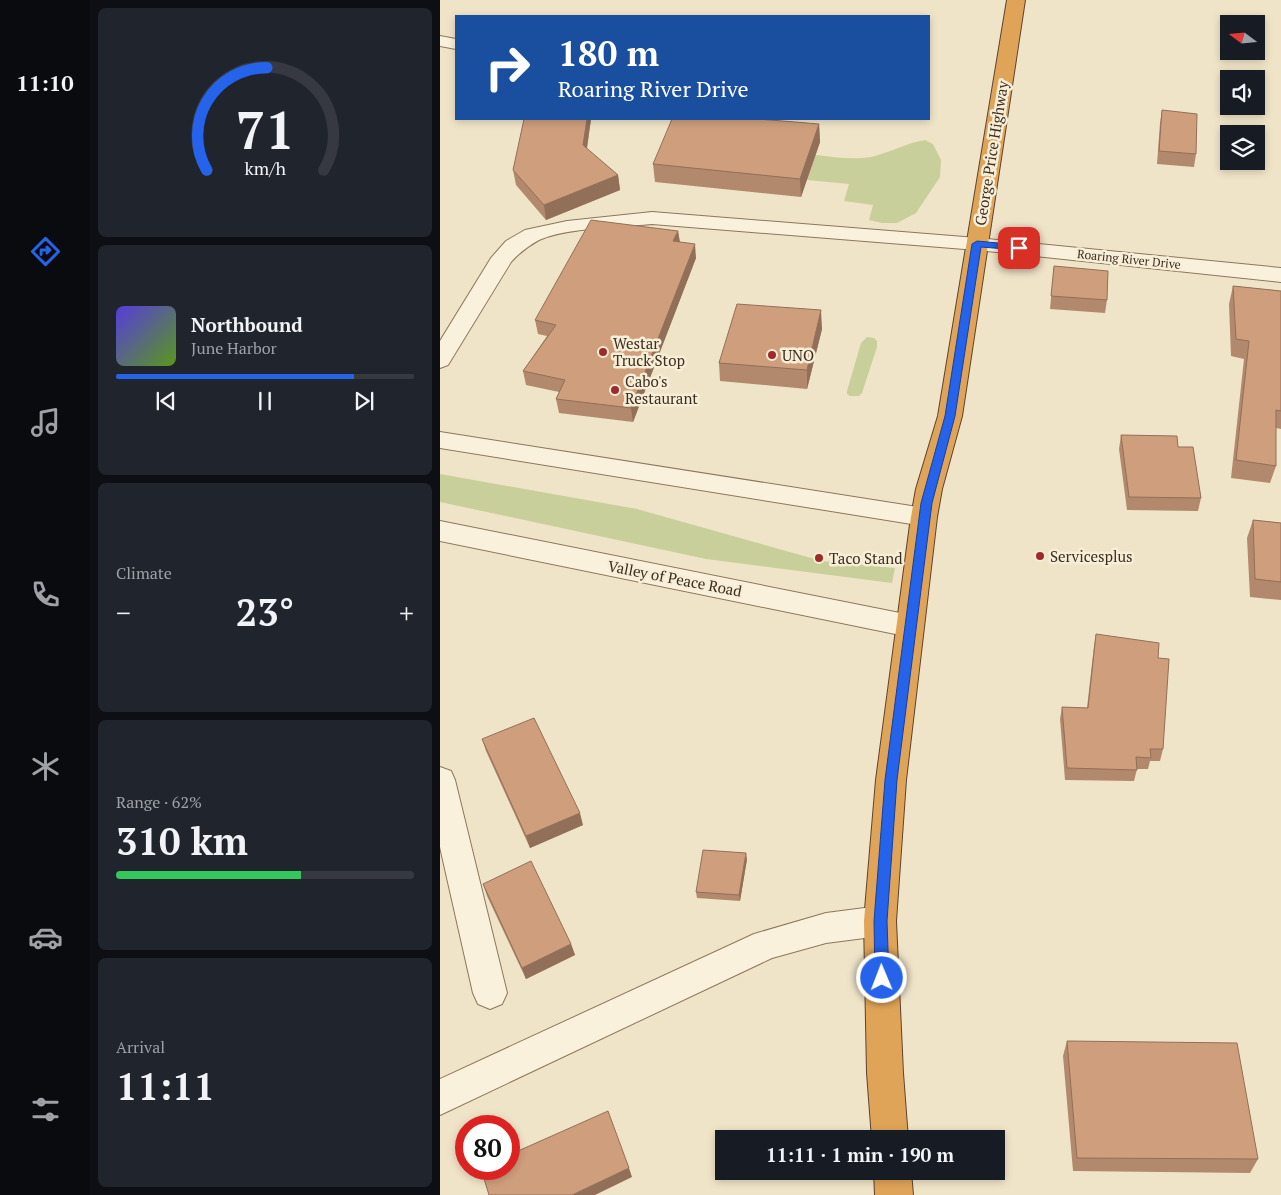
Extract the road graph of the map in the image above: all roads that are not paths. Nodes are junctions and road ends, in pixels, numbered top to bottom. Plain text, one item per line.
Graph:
1 (1016, 0) edge
2 (440, 41) edge
3 (455, 44) edge
4 (977, 244) junction
5 (1281, 275) edge
6 (440, 360) edge
7 (440, 440) edge
8 (924, 516) junction
9 (440, 531) edge
10 (910, 626) junction
11 (440, 780) edge
12 (880, 921) junction
13 (490, 993) dead end
14 (440, 1097) edge
15 (889, 1130) edge
16 (893, 1180) edge
17 (894, 1195) edge

1 - 4 highway, George Price Highway
2 - 3 street
4 - 5 street, Roaring River Drive
4 - 6 street, Roaring River Drive
4 - 8 highway, George Price Highway
7 - 8 street
8 - 10 highway, George Price Highway
9 - 10 street, Valley of Peace Road
10 - 12 highway, George Price Highway
11 - 13 street
12 - 14 street
12 - 15 highway, George Price Highway
16 - 17 highway

